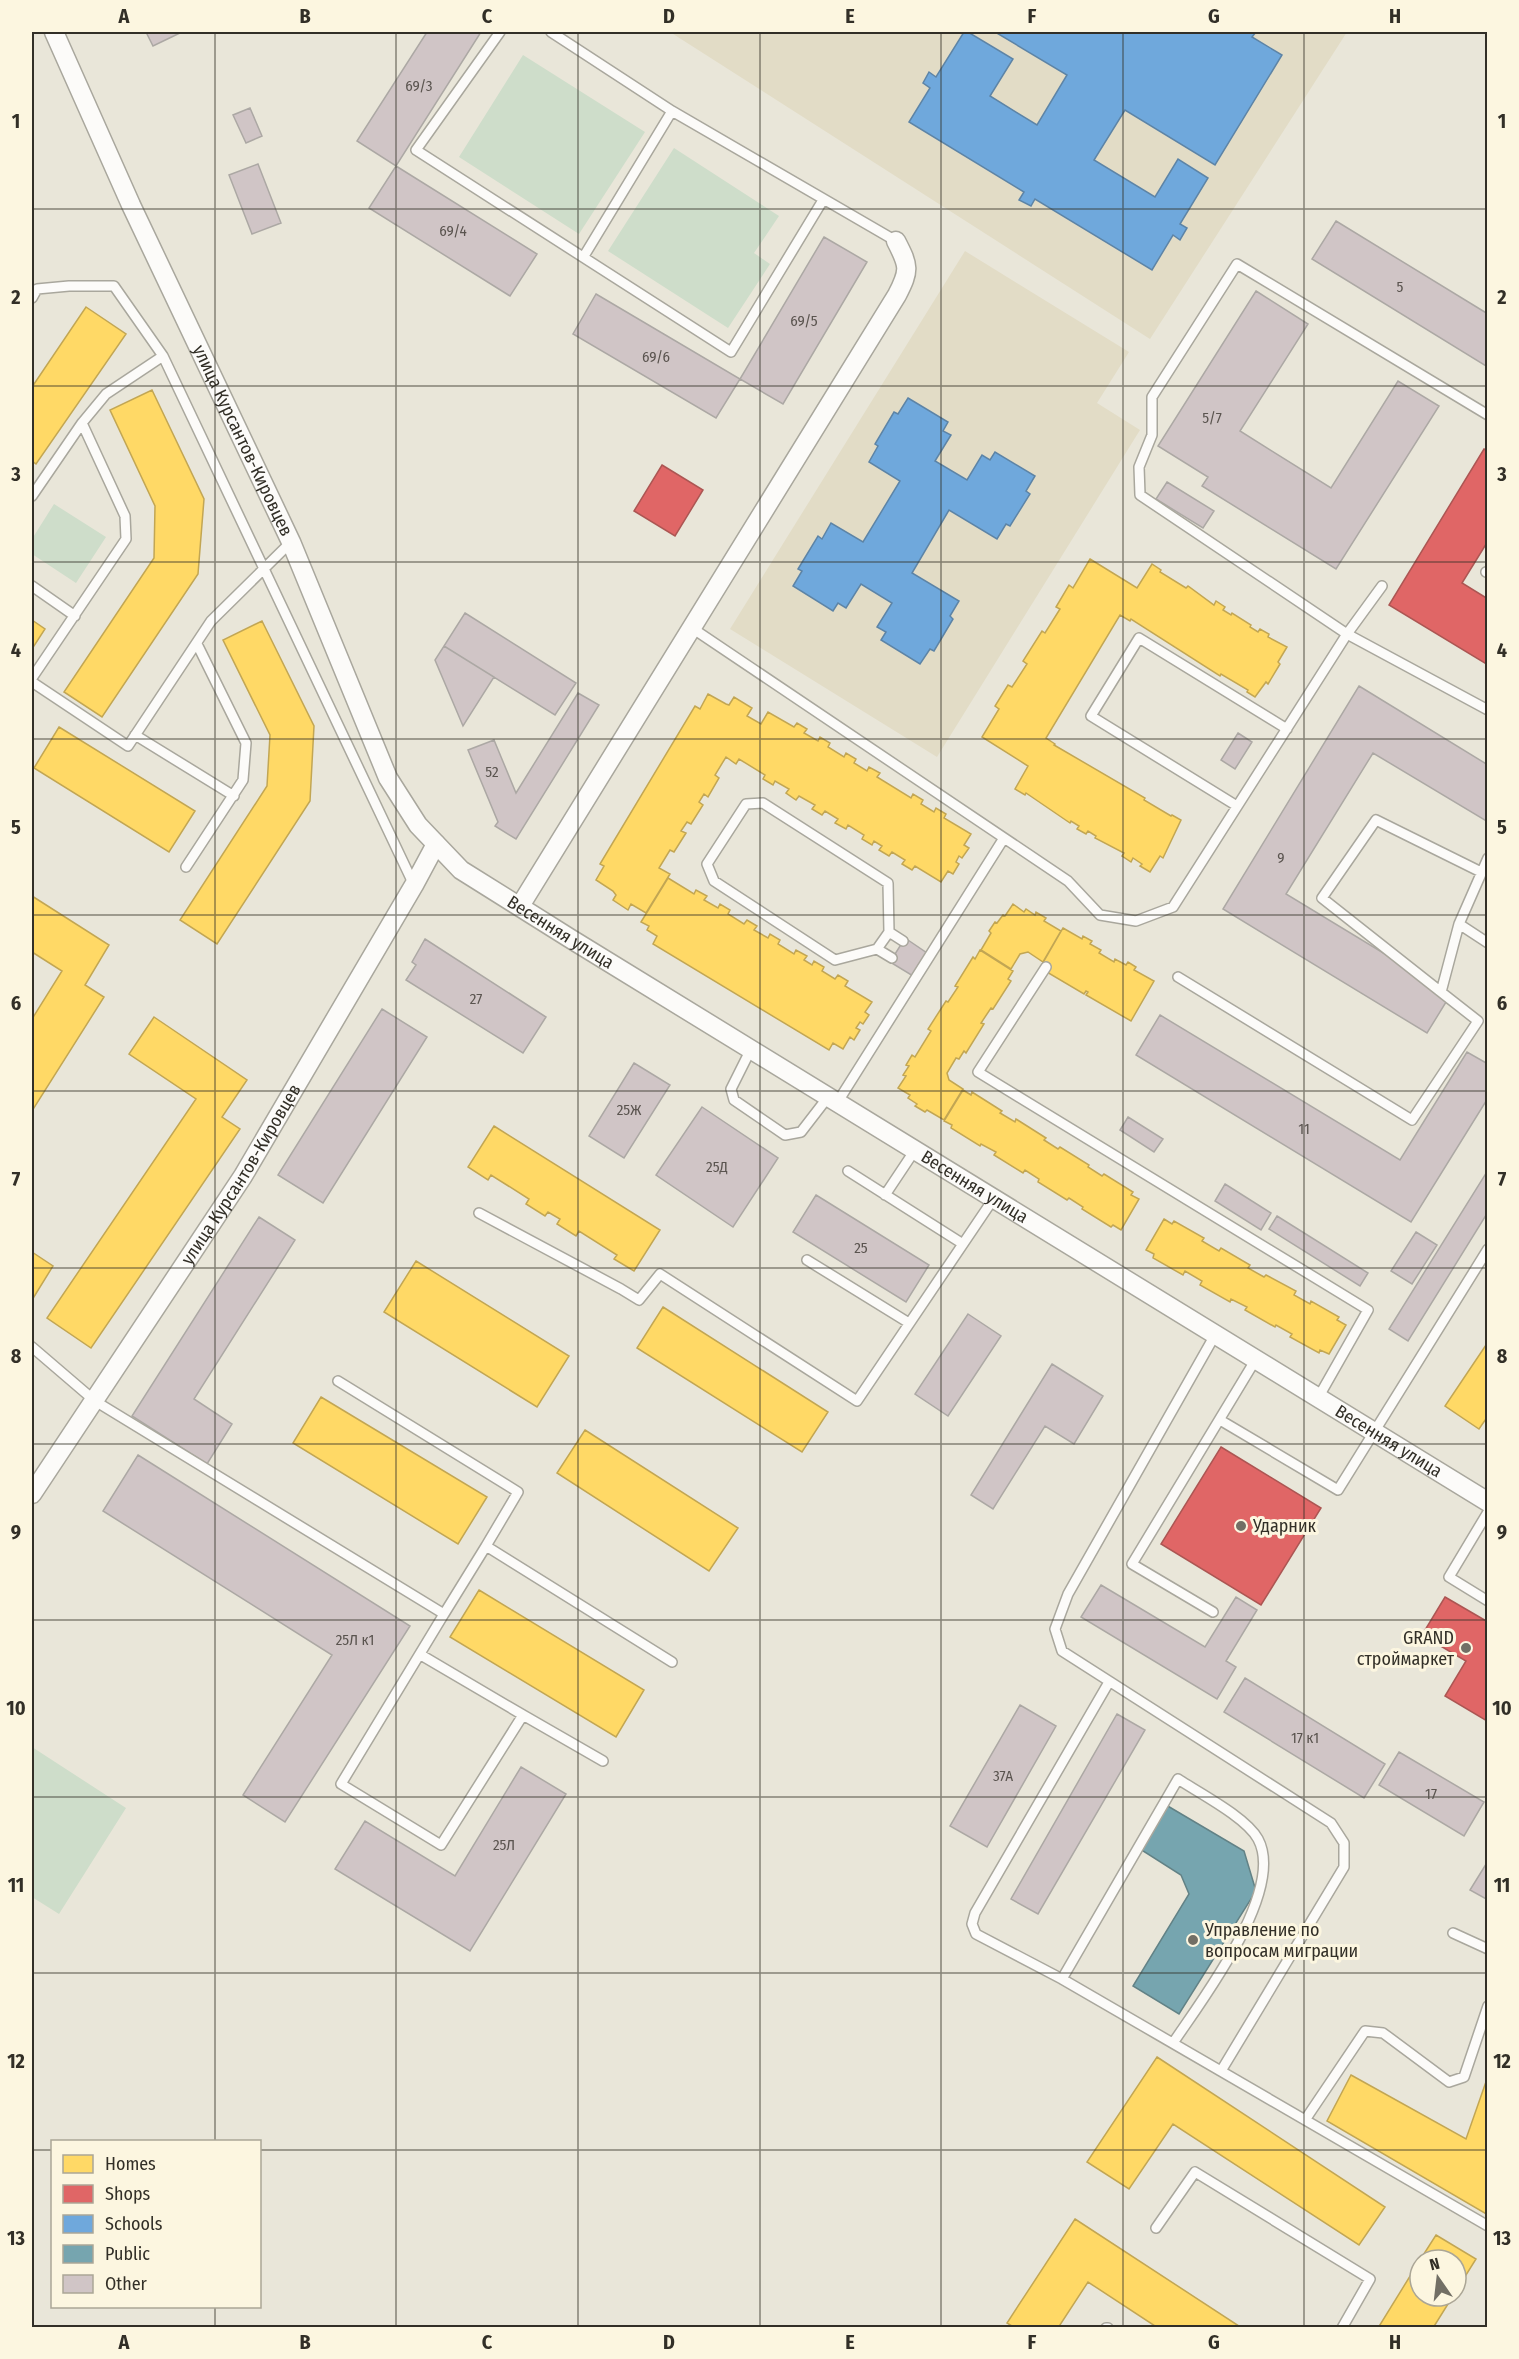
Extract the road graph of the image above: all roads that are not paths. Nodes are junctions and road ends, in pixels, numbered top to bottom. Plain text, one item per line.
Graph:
1 (54, 32) edge
2 (500, 32) edge
3 (551, 32) edge
4 (672, 111) junction
5 (823, 201) junction
6 (896, 241) joint
7 (584, 256) junction
8 (32, 298) edge
9 (163, 357) junction
10 (1488, 416) edge
11 (82, 423) junction
12 (32, 496) edge
13 (291, 542) junction
14 (264, 568) junction
15 (32, 586) edge
16 (1382, 586) dead end
17 (75, 616) junction
18 (692, 628) junction
19 (1347, 634) junction
20 (196, 644) junction
21 (32, 680) edge
22 (1488, 710) edge
23 (1287, 729) junction
24 (135, 735) junction
25 (234, 795) junction
26 (1237, 806) junction
27 (1004, 838) junction
28 (436, 844) junction
29 (1488, 858) edge
30 (186, 867) dead end
31 (461, 870) joint
32 (1481, 872) junction
33 (414, 885) junction
34 (520, 906) junction
35 (1459, 924) junction
36 (889, 932) junction
37 (903, 941) dead end
38 (1488, 943) edge
39 (877, 949) junction
40 (892, 958) dead end
41 (1046, 967) dead end
42 (1178, 977) dead end
43 (1441, 992) junction
44 (751, 1049) junction
45 (833, 1100) junction
46 (915, 1150) junction
47 (848, 1171) dead end
48 (885, 1195) junction
49 (994, 1198) junction
50 (479, 1213) dead end
51 (963, 1244) junction
52 (1488, 1249) edge
53 (807, 1260) dead end
54 (909, 1323) junction
55 (1215, 1335) junction
56 (32, 1347) edge
57 (1256, 1359) junction
58 (338, 1382) dead end
59 (1318, 1398) junction
60 (95, 1401) junction
61 (1220, 1420) junction
62 (1374, 1432) junction
63 (32, 1494) edge
64 (1488, 1502) edge
65 (1488, 1512) edge
66 (486, 1546) junction
67 (1488, 1600) edge
68 (1213, 1612) dead end
69 (444, 1614) junction
70 (421, 1655) junction
71 (672, 1662) dead end
72 (1108, 1682) junction
73 (523, 1715) junction
74 (603, 1761) dead end
75 (1453, 1932) dead end
76 (1488, 1949) edge
77 (1062, 1979) junction
78 (1488, 2006) edge
79 (1173, 2043) junction
80 (1221, 2072) junction
81 (1305, 2120) junction
82 (1488, 2226) edge
83 (1156, 2228) dead end
84 (1342, 2328) edge

1 - 13 street, улица Курсантов-Кировцев
2 - 7 lane
3 - 4 lane
4 - 5 lane
4 - 7 lane
5 - 6 lane
5 - 7 lane
6 - 18 street
8 - 9 lane
9 - 11 lane
9 - 14 lane
10 - 19 lane
11 - 12 lane
11 - 17 lane
13 - 14 lane
13 - 28 street, улица Курсантов-Кировцев
14 - 20 lane
14 - 33 lane
15 - 17 lane
16 - 19 lane
17 - 21 lane
18 - 27 lane
18 - 34 street
19 - 22 lane
19 - 23 lane
20 - 24 lane
20 - 25 lane
21 - 24 lane
23 - 26 lane
23 - 26 lane
24 - 25 lane
25 - 30 lane
26 - 27 lane
27 - 45 lane
28 - 31 street, улица Курсантов-Кировцев
28 - 33 street, улица Курсантов-Кировцев
29 - 32 lane
31 - 34 street, Весенняя улица
32 - 35 lane
32 - 43 lane
33 - 60 street, улица Курсантов-Кировцев
34 - 44 street, Весенняя улица
35 - 38 lane
35 - 43 lane
36 - 37 lane
36 - 39 lane
36 - 39 lane
39 - 40 lane
41 - 59 lane
42 - 43 lane
44 - 45 street, Весенняя улица
44 - 45 lane
45 - 46 street, Весенняя улица
46 - 48 lane
46 - 49 street, Весенняя улица
47 - 48 lane
48 - 51 lane
49 - 51 lane
49 - 55 street, Весенняя улица
50 - 54 lane
51 - 54 lane
52 - 62 lane
53 - 54 lane
55 - 57 street, Весенняя улица
55 - 72 lane
56 - 60 lane
57 - 59 street, Весенняя улица
57 - 61 lane
58 - 66 lane
59 - 62 street, Весенняя улица
60 - 63 street, улица Курсантов-Кировцев
60 - 69 lane
61 - 62 lane
61 - 68 lane
62 - 64 street, Весенняя улица
65 - 67 lane
66 - 69 lane
66 - 71 lane
69 - 70 lane
70 - 73 lane
70 - 73 lane
72 - 77 lane
72 - 80 lane
73 - 74 lane
75 - 76 lane
77 - 79 lane
77 - 79 lane
78 - 81 lane
79 - 80 lane
80 - 81 lane
81 - 82 lane
83 - 84 lane

